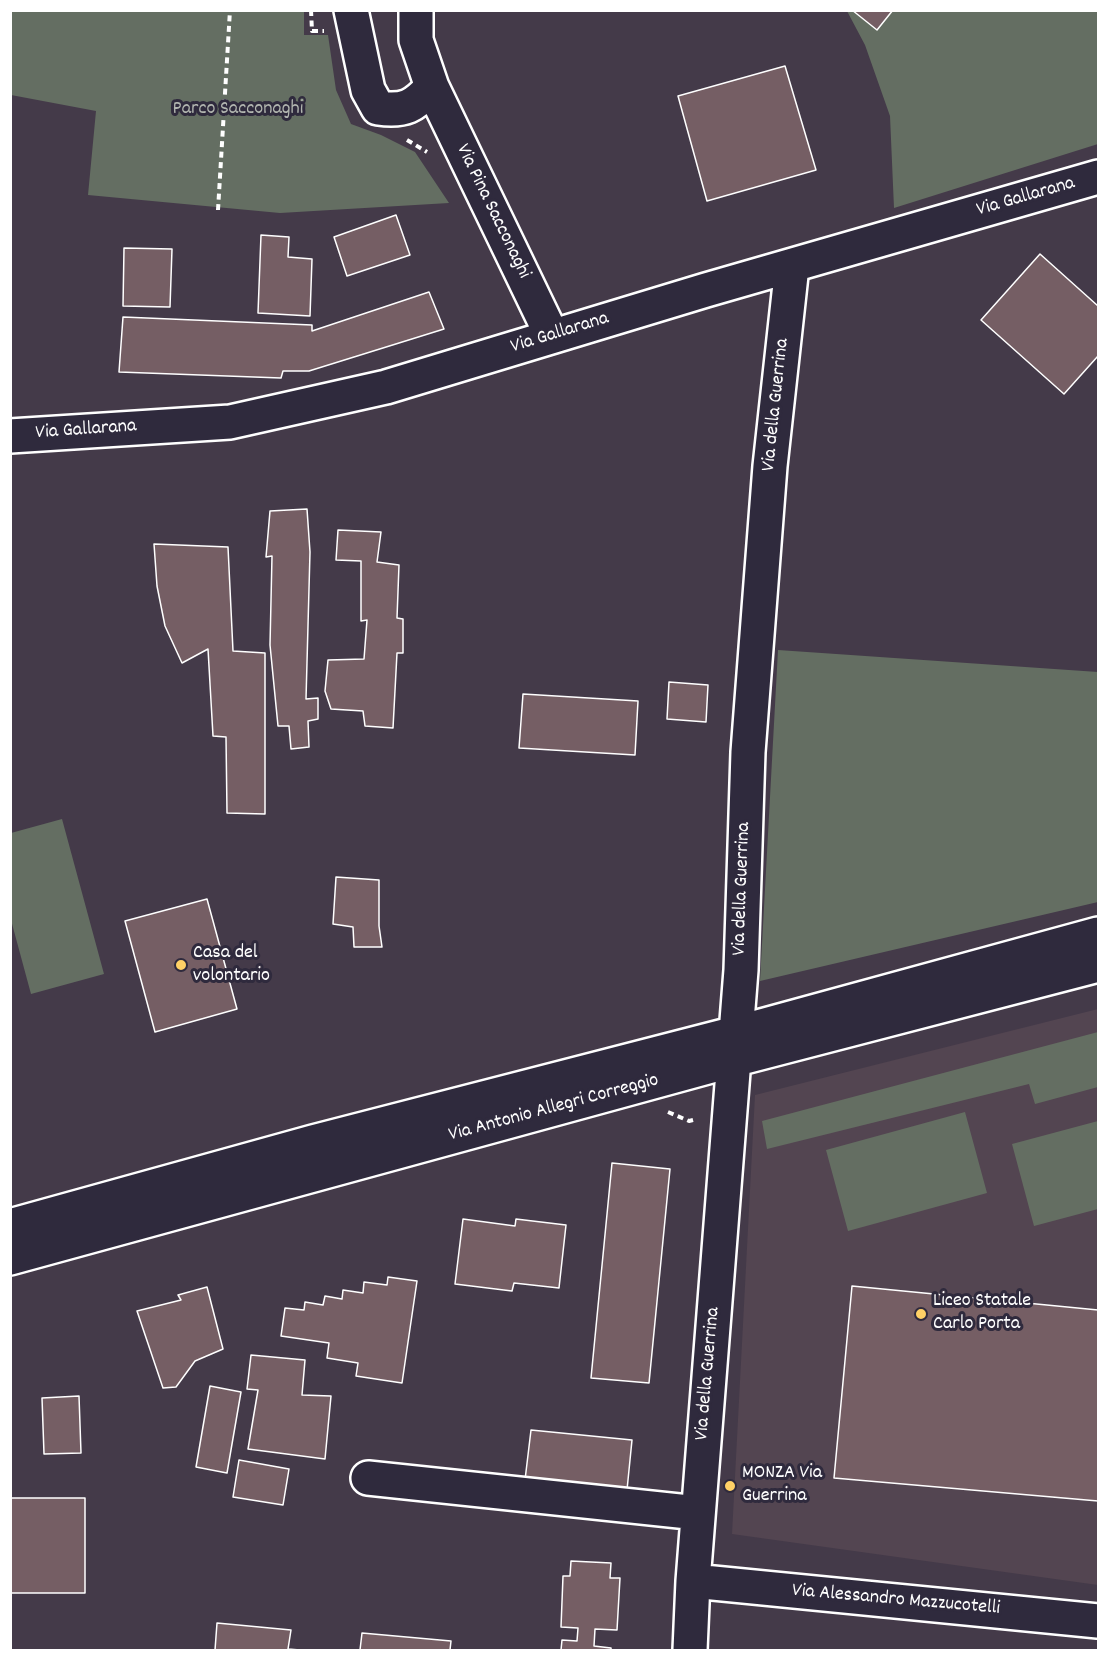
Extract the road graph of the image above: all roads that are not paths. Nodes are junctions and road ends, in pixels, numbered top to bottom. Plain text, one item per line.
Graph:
1 (351, 10) edge
2 (416, 10) edge
3 (432, 87) junction
4 (1098, 177) edge
5 (792, 266) junction
6 (552, 336) junction
7 (10, 436) edge
8 (1098, 934) edge
9 (1098, 965) edge
10 (734, 1047) junction
11 (10, 1226) edge
12 (10, 1258) edge
13 (368, 1478) dead end
14 (698, 1513) junction
15 (693, 1581) junction
16 (1098, 1621) edge
17 (690, 1650) edge

1 - 3 street
2 - 3 street, Via Pina Sacconaghi
3 - 6 street, Via Pina Sacconaghi
4 - 5 street, Via Gallarana
5 - 6 street, Via Gallarana
5 - 10 street, Via della Guerrina
6 - 7 street, Via Gallarana
8 - 10 street, Via Antonio Allegri Correggio
9 - 10 street, Via Antonio Allegri Correggio
10 - 11 street, Via Antonio Allegri Correggio
10 - 12 street, Via Antonio Allegri Correggio
10 - 14 street, Via della Guerrina
13 - 14 street
14 - 15 street, Via della Guerrina
15 - 16 street, Via Alessandro Mazzucotelli
15 - 17 street, Via della Guerrina

